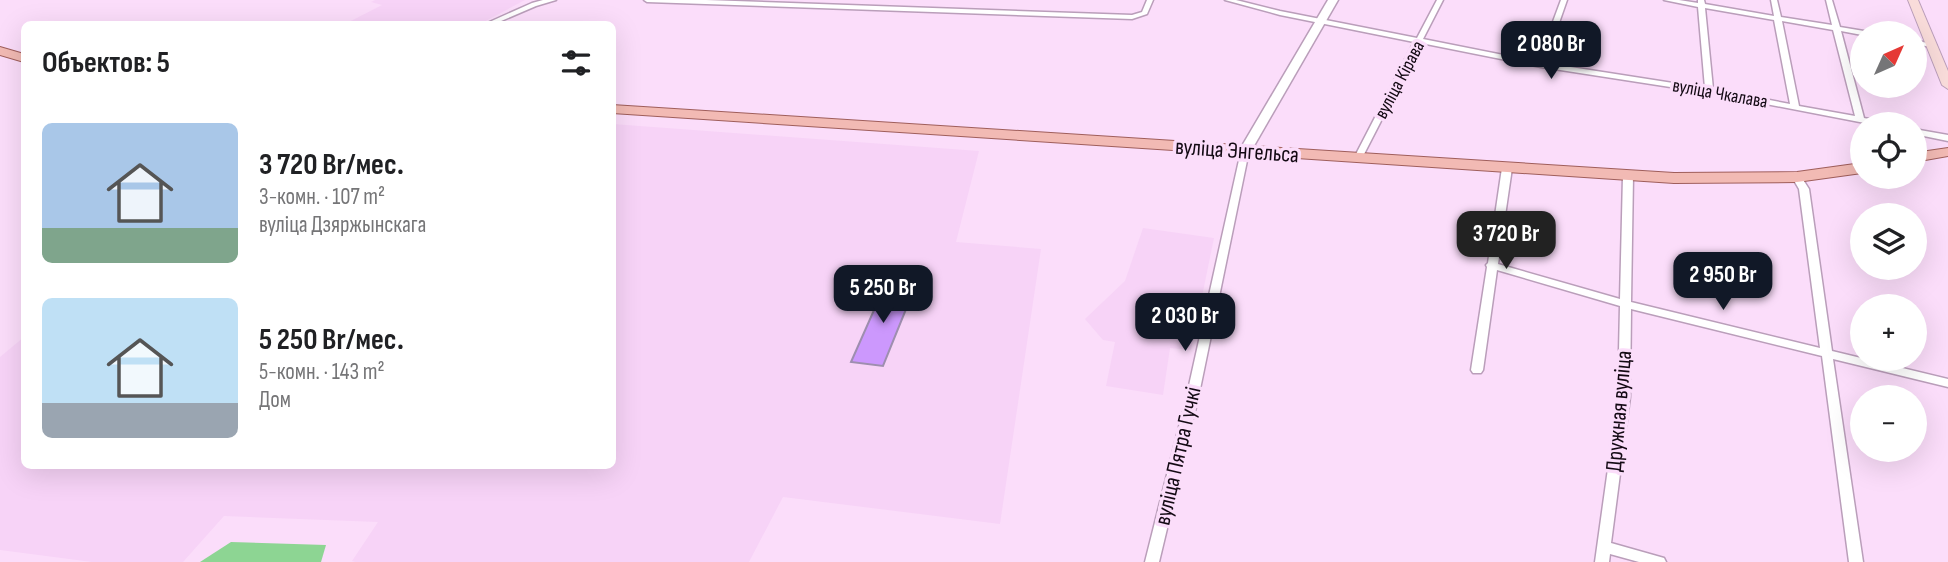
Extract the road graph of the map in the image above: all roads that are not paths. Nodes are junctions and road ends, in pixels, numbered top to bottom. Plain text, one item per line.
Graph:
1 (553, 0) edge
2 (647, 0) edge
3 (995, 0) edge
4 (1150, 0) edge
5 (1228, 0) edge
6 (1333, 0) edge
7 (1440, 0) edge
8 (1564, 0) edge
9 (1667, 0) edge
10 (1774, 0) edge
11 (1829, 0) edge
12 (1913, 0) edge
13 (782, 3) edge
14 (1701, 3) edge
15 (893, 4) edge
16 (993, 12) junction
17 (1777, 19) junction
18 (1320, 20) junction
19 (496, 21) edge
20 (1836, 29) junction
21 (1850, 31) edge
22 (1421, 40) junction
23 (1927, 44) edge
24 (1933, 45) junction
25 (0, 51) edge
26 (21, 57) edge
27 (1541, 65) junction
28 (1948, 85) edge
29 (1709, 91) junction
30 (1796, 107) junction
31 (616, 109) edge
32 (1858, 112) edge
33 (1850, 118) edge
34 (1927, 134) edge
35 (1948, 138) edge
36 (1245, 151) junction
37 (1948, 152) edge
38 (1927, 156) edge
39 (1358, 158) junction
40 (1507, 168) junction
41 (1850, 170) edge
42 (1628, 176) junction
43 (1797, 177) junction
44 (1491, 265) junction
45 (1625, 304) junction
46 (1828, 354) junction
47 (1477, 370) dead end
48 (1948, 383) edge
49 (1605, 547) junction
50 (1152, 562) edge
51 (1602, 562) edge
52 (1659, 562) edge
53 (1856, 562) edge

1 - 19 street
2 - 13 street
3 - 16 street
4 - 16 street
5 - 18 street, вуліца Чкалава
6 - 18 street, вуліца Пятра Гучкі
7 - 22 street, вуліца Кірава
8 - 27 street
9 - 14 street
10 - 17 street
11 - 20 street
12 - 24 main road
13 - 15 street
14 - 17 street
14 - 29 street
15 - 16 street
17 - 20 street
17 - 30 street
18 - 22 street, вуліца Чкалава
18 - 36 street, вуліца Пятра Гучкі
20 - 21 street
20 - 32 street
22 - 27 street, вуліца Чкалава
22 - 39 street, вуліца Кірава
23 - 24 street
24 - 28 main road
25 - 26 main road
27 - 29 street, вуліца Чкалава
29 - 30 street, вуліца Чкалава
30 - 33 street, вуліца Чкалава
31 - 36 main road, вуліца Энгельса
34 - 35 street
36 - 39 main road, вуліца Энгельса
36 - 50 street, вуліца Пятра Гучкі
37 - 38 main road
39 - 40 main road, вуліца Энгельса
40 - 42 main road, вуліца Энгельса
40 - 44 street
41 - 43 main road, вуліца Энгельса
42 - 43 main road, вуліца Энгельса
42 - 45 street, Дружная вуліца
43 - 46 street
44 - 45 street
44 - 47 street
45 - 46 street
45 - 49 street, Дружная вуліца
46 - 48 street
46 - 53 street
49 - 51 street, Дружная вуліца
49 - 52 street

